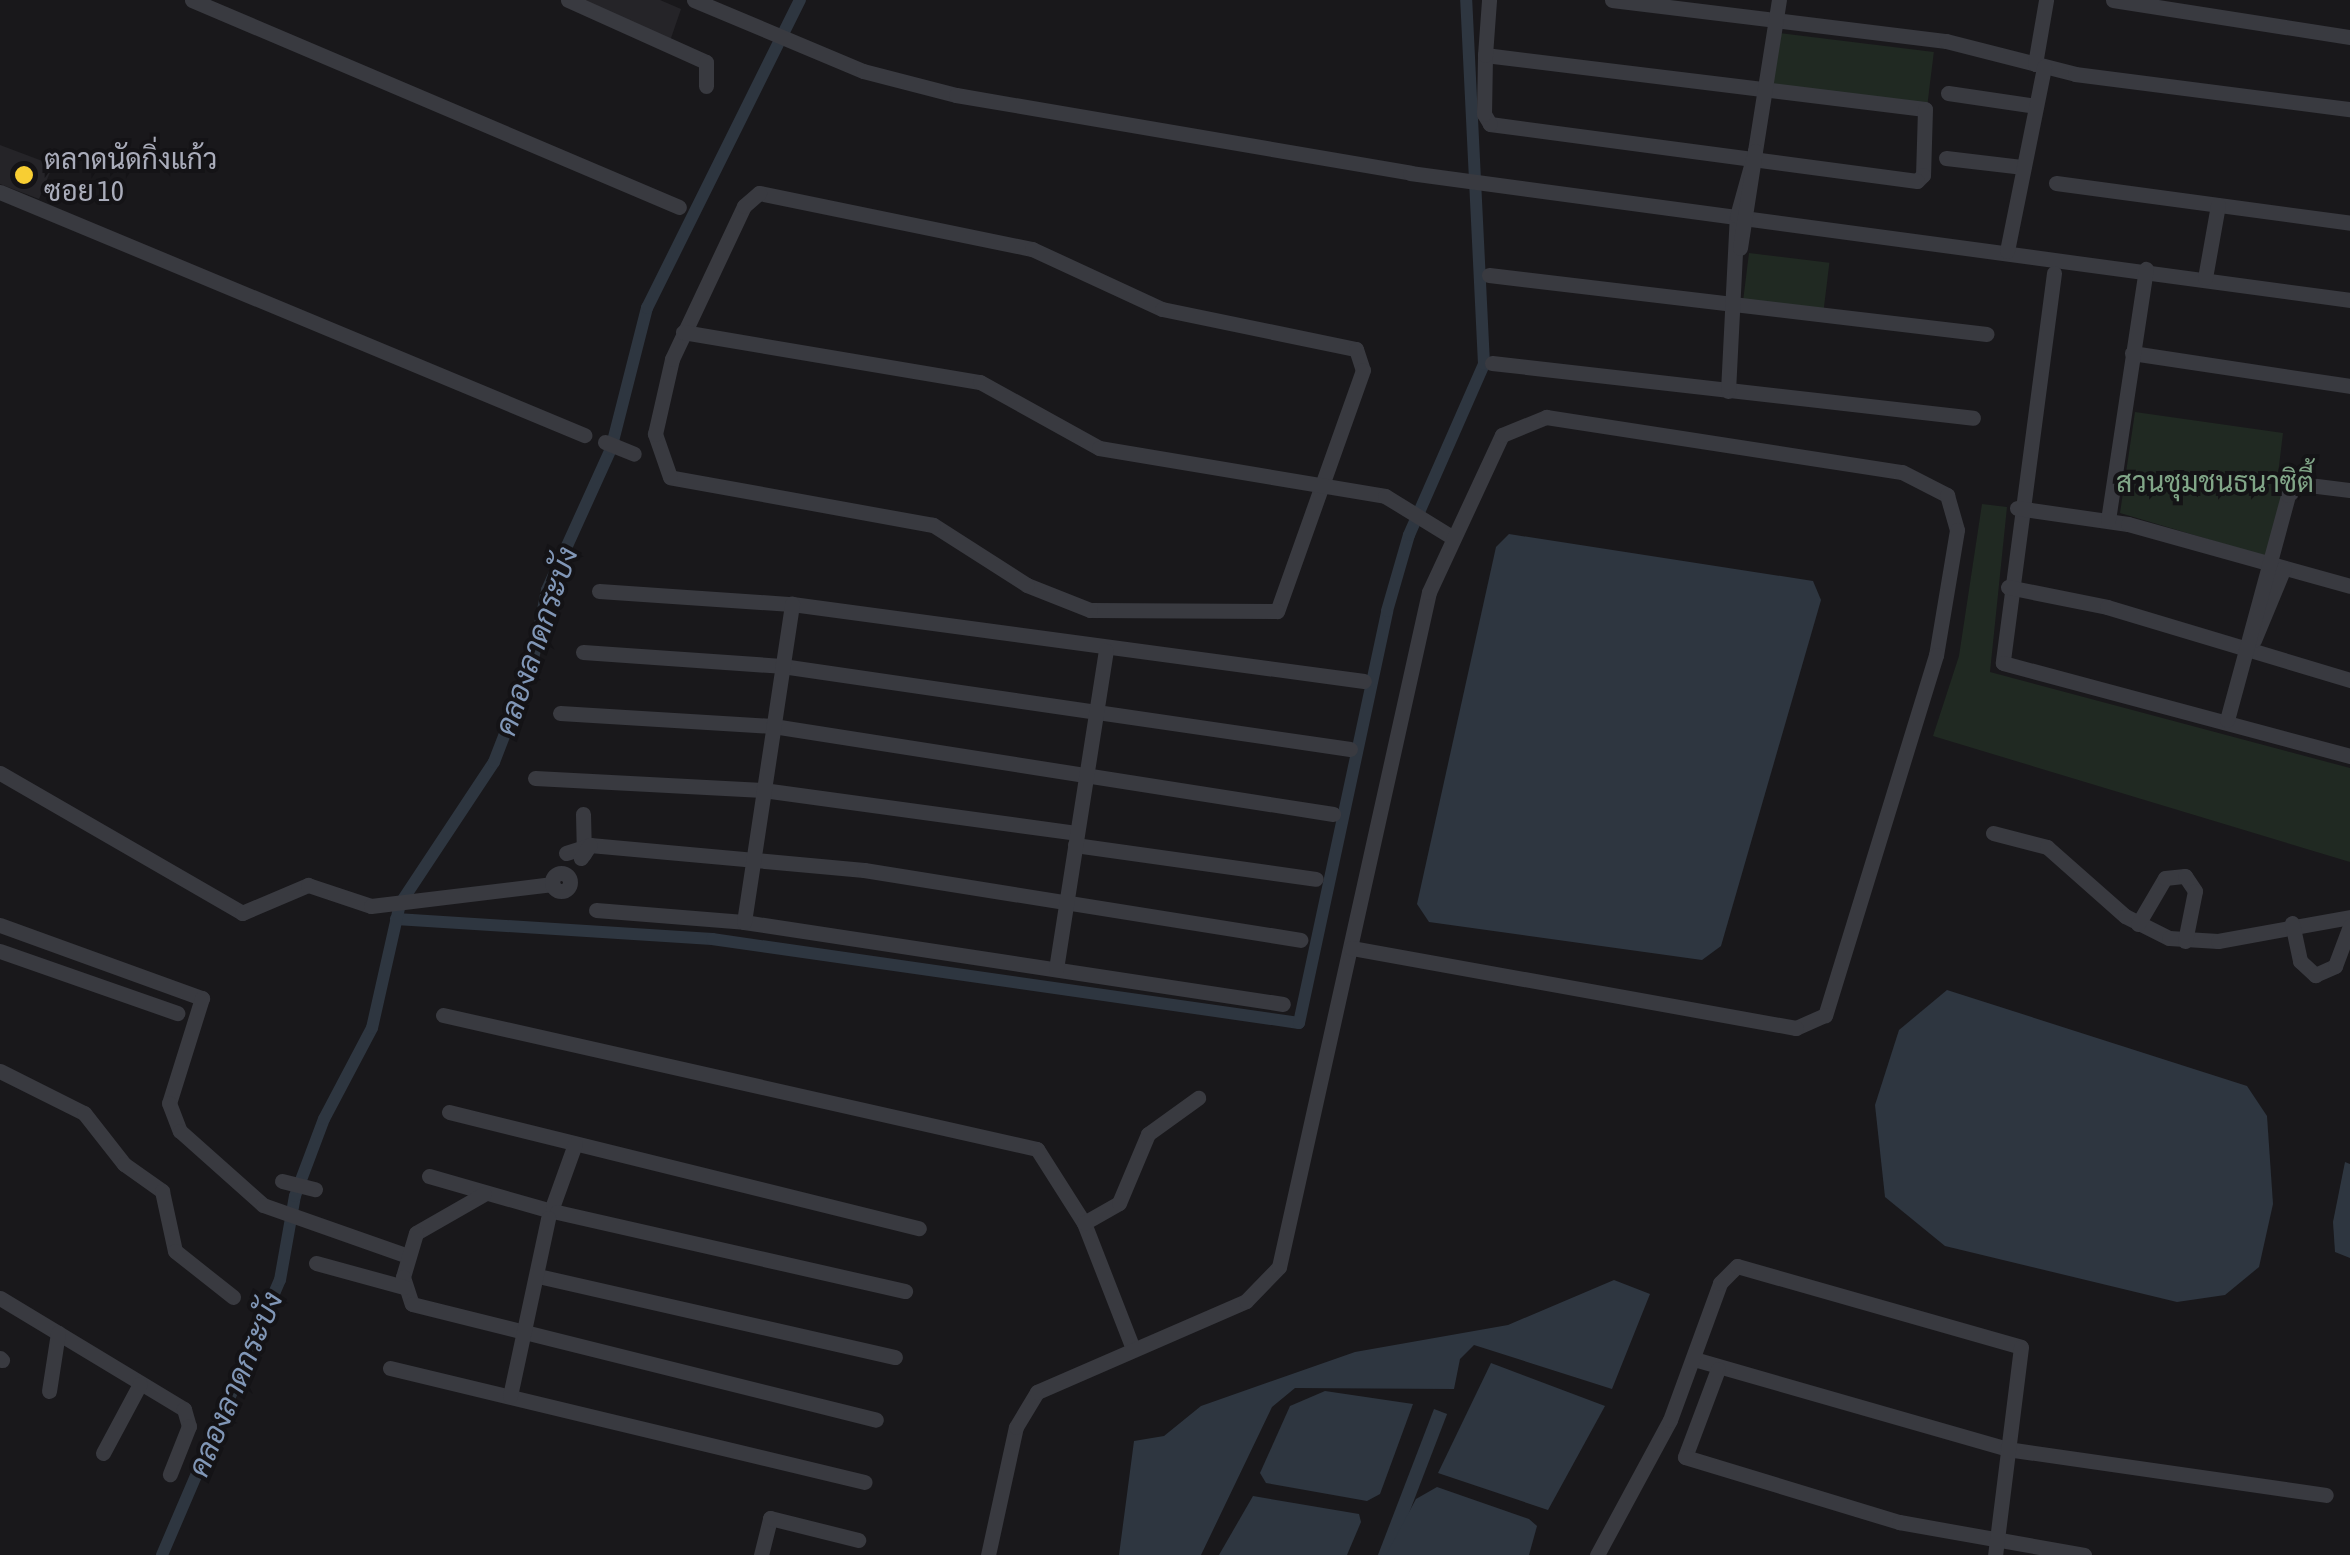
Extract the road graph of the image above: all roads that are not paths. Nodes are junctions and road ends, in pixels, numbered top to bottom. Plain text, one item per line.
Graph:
1 (192, 0) edge
2 (568, 0) edge
3 (694, 0) edge
4 (1489, 0) edge
5 (1612, 0) edge
6 (1778, 0) edge
7 (2046, 0) edge
8 (2114, 0) edge
9 (1776, 22) junction
10 (2350, 37) edge
11 (1485, 55) junction
12 (2039, 66) junction
13 (706, 86) dead end
14 (1764, 92) junction
15 (1948, 93) dead end
16 (2036, 106) junction
17 (2350, 109) edge
18 (1754, 156) junction
19 (1946, 158) dead end
20 (2024, 168) junction
21 (2056, 183) dead end
22 (0, 192) edge
23 (2218, 205) junction
24 (679, 207) dead end
25 (1744, 217) junction
26 (2350, 223) edge
27 (2007, 251) junction
28 (2146, 269) junction
29 (2054, 273) dead end
30 (1489, 275) dead end
31 (2205, 278) junction
32 (2350, 300) edge
33 (1733, 309) junction
34 (683, 332) junction
35 (1987, 334) dead end
36 (2132, 353) junction
37 (1492, 362) dead end
38 (2350, 386) edge
39 (1728, 391) junction
40 (1973, 418) dead end
41 (584, 434) dead end
42 (604, 442) dead end
43 (634, 454) dead end
44 (1324, 488) junction
45 (2350, 490) edge
46 (2017, 508) junction
47 (2108, 520) junction
48 (1452, 537) junction
49 (2278, 566) junction
50 (2350, 586) edge
51 (2008, 587) junction
52 (598, 591) dead end
53 (792, 604) junction
54 (2252, 645) junction
55 (1106, 650) junction
56 (583, 652) dead end
57 (782, 666) junction
58 (2350, 680) edge
59 (1364, 681) dead end
60 (1096, 712) junction
61 (560, 713) dead end
62 (2227, 720) junction
63 (773, 726) junction
64 (1350, 749) dead end
65 (2350, 756) edge
66 (0, 772) edge
67 (535, 778) dead end
68 (1085, 778) junction
69 (763, 790) junction
70 (583, 814) dead end
71 (1333, 814) dead end
72 (1993, 833) dead end
73 (1076, 839) junction
74 (752, 858) junction
75 (572, 862) junction
76 (1316, 879) dead end
77 (1066, 902) junction
78 (596, 910) dead end
79 (2350, 918) edge
80 (744, 922) junction
81 (2292, 923) junction
82 (2138, 924) junction
83 (0, 925) edge
84 (2350, 926) edge
85 (1300, 940) dead end
86 (2184, 941) junction
87 (1351, 948) junction
88 (0, 951) edge
89 (1056, 970) junction
90 (1283, 1004) dead end
91 (177, 1013) dead end
92 (443, 1015) dead end
93 (0, 1070) edge
94 (1198, 1098) dead end
95 (449, 1112) dead end
96 (575, 1144) junction
97 (429, 1176) dead end
98 (284, 1182) dead end
99 (314, 1189) dead end
100 (484, 1194) junction
101 (551, 1211) junction
102 (1084, 1223) junction
103 (919, 1228) dead end
104 (405, 1255) junction
105 (316, 1263) dead end
106 (538, 1276) junction
107 (404, 1287) junction
108 (906, 1291) dead end
109 (0, 1298) edge
110 (233, 1298) dead end
111 (526, 1332) junction
112 (58, 1334) junction
113 (1132, 1346) junction
114 (895, 1357) dead end
115 (1694, 1359) junction
116 (390, 1368) dead end
117 (1718, 1369) junction
118 (140, 1384) junction
119 (49, 1392) dead end
120 (510, 1396) junction
121 (876, 1420) dead end
122 (2007, 1449) junction
123 (102, 1453) dead end
124 (170, 1474) dead end
125 (864, 1482) dead end
126 (2326, 1495) dead end
127 (858, 1540) dead end
128 (1996, 1548) edge
129 (761, 1555) edge
130 (988, 1555) edge
131 (1598, 1555) edge
132 (2084, 1555) edge

1 - 24 street
2 - 13 street
3 - 25 street
4 - 11 street
5 - 9 street
6 - 9 street
7 - 12 street
8 - 10 street
9 - 12 street
9 - 14 street
11 - 14 street
11 - 18 street
12 - 16 street
12 - 17 street
14 - 18 street
14 - 18 street
15 - 16 street
16 - 20 street
18 - 25 street
19 - 20 street
20 - 27 street
21 - 23 street
22 - 41 street
23 - 26 street
23 - 31 street
25 - 27 street
25 - 33 street
27 - 28 street
28 - 31 street
28 - 36 street
29 - 46 street
30 - 33 street
31 - 32 street
33 - 35 street
33 - 39 street
34 - 44 street
34 - 44 street
34 - 44 street
36 - 38 street
36 - 47 street
37 - 39 street
39 - 40 street
42 - 43 street
44 - 48 street
45 - 49 street
46 - 47 street
46 - 51 street
47 - 49 street
48 - 87 street
48 - 87 street
49 - 50 street
49 - 54 street
51 - 54 street
51 - 62 street
52 - 53 street
53 - 55 street
53 - 57 street
54 - 58 street
54 - 62 street
55 - 59 street
55 - 60 street
56 - 57 street
57 - 60 street
57 - 63 street
60 - 64 street
60 - 68 street
61 - 63 street
62 - 65 street
63 - 68 street
63 - 69 street
66 - 75 street
67 - 69 street
68 - 71 street
68 - 73 street
69 - 73 street
69 - 74 street
70 - 75 street
72 - 82 street
73 - 76 street
73 - 77 street
74 - 75 street
74 - 77 street
74 - 80 street
77 - 85 street
77 - 89 street
78 - 80 street
79 - 81 street
80 - 89 street
81 - 84 street
81 - 86 street
82 - 86 street
82 - 86 street
83 - 104 street
87 - 113 street
88 - 91 street
89 - 90 street
92 - 102 street
93 - 110 street
94 - 102 street
95 - 96 street
96 - 101 street
96 - 103 street
97 - 100 street
98 - 99 street
100 - 101 street
100 - 104 street
101 - 106 street
101 - 108 street
102 - 113 street
104 - 107 street
105 - 107 street
106 - 111 street
106 - 114 street
107 - 111 street
109 - 112 street
111 - 120 street
111 - 121 street
112 - 118 street
112 - 119 street
113 - 130 street
115 - 117 street
115 - 122 street
115 - 131 street
116 - 120 street
117 - 122 street
117 - 128 street
118 - 123 street
118 - 124 street
120 - 125 street
122 - 126 street
122 - 128 street
127 - 129 street
128 - 132 street

